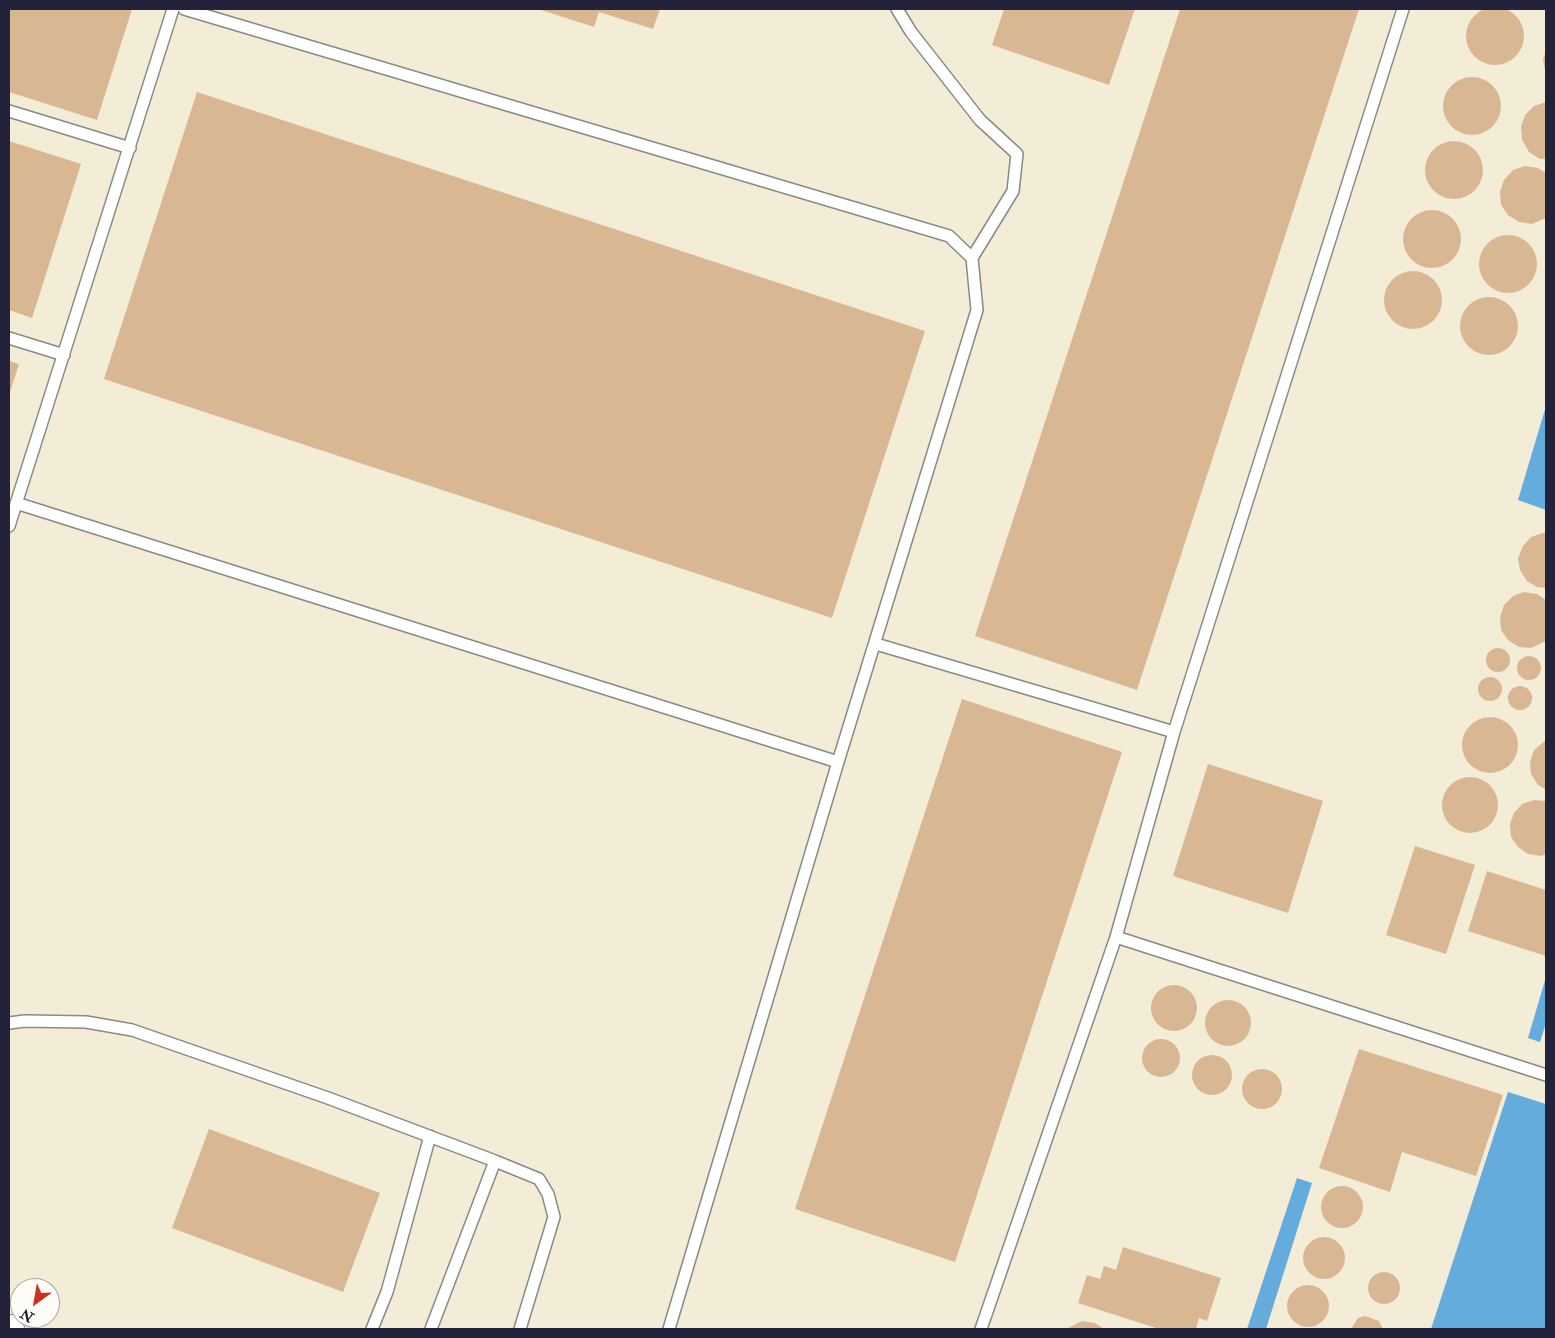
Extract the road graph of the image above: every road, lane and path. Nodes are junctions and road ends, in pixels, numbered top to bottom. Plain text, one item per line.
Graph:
1 (173, 9) edge
2 (184, 9) edge
3 (897, 9) edge
4 (1403, 9) edge
5 (9, 111) edge
6 (130, 148) junction
7 (972, 258) junction
8 (9, 338) edge
9 (64, 355) junction
10 (16, 503) junction
11 (9, 526) edge
12 (876, 644) junction
13 (1174, 732) junction
14 (838, 762) junction
15 (1116, 937) junction
16 (9, 1023) edge
17 (1546, 1075) edge
18 (430, 1136) junction
19 (495, 1161) junction
20 (372, 1329) edge
21 (432, 1329) edge
22 (520, 1329) edge
23 (669, 1329) edge
24 (982, 1329) edge

1 - 6 lane
2 - 7 lane
3 - 7 lane
4 - 13 lane
5 - 6 lane
6 - 9 lane
7 - 12 lane
8 - 9 lane
9 - 10 lane
10 - 11 lane
10 - 14 lane
12 - 13 lane
12 - 14 lane
13 - 15 lane
14 - 23 lane
15 - 17 lane
15 - 24 lane
16 - 18 lane
18 - 19 lane
18 - 20 lane
19 - 21 lane
19 - 22 lane

